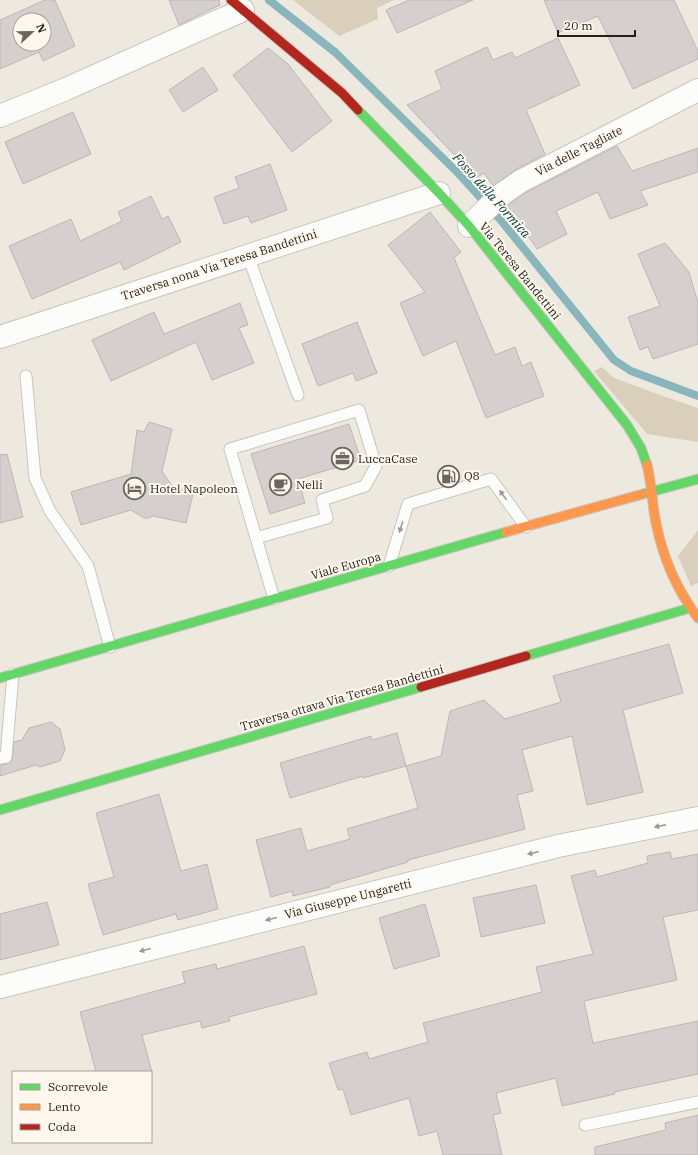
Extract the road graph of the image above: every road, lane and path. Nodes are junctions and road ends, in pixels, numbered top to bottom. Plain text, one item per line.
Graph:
1 (237, 5) edge
2 (698, 90) edge
3 (0, 116) edge
4 (439, 193) junction
5 (474, 221) junction
6 (248, 256) junction
7 (0, 337) edge
8 (26, 376) dead end
9 (298, 396) dead end
10 (698, 479) edge
11 (652, 491) junction
12 (526, 527) junction
13 (256, 538) junction
14 (389, 566) junction
15 (274, 600) junction
16 (690, 608) junction
17 (698, 618) edge
18 (110, 647) junction
19 (13, 674) junction
20 (0, 678) edge
21 (0, 758) edge
22 (0, 810) edge
23 (698, 818) edge
24 (0, 987) edge
25 (698, 1102) edge
26 (585, 1125) dead end

1 - 3 street
1 - 4 street, Via Teresa Bandettini
2 - 5 street, Via delle Tagliate
4 - 5 street, Via Teresa Bandettini
4 - 6 street, Traversa nona Via Teresa Bandettini
5 - 11 street, Via Teresa Bandettini
6 - 7 street, Traversa nona Via Teresa Bandettini
6 - 9 lane
8 - 18 lane
10 - 11 street, Viale Europa
11 - 12 street, Viale Europa
11 - 16 street, Via Teresa Bandettini
12 - 14 street, Viale Europa
12 -> 14 lane
13 - 13 lane
13 - 15 lane
14 - 15 street, Viale Europa
15 - 18 street, Viale Europa
16 - 17 street, Via Teresa Bandettini
16 - 22 street, Traversa ottava Via Teresa Bandettini
18 - 19 street, Viale Europa
19 - 20 street, Viale Europa
19 - 21 lane
23 -> 24 street, Via Giuseppe Ungaretti
25 - 26 lane

